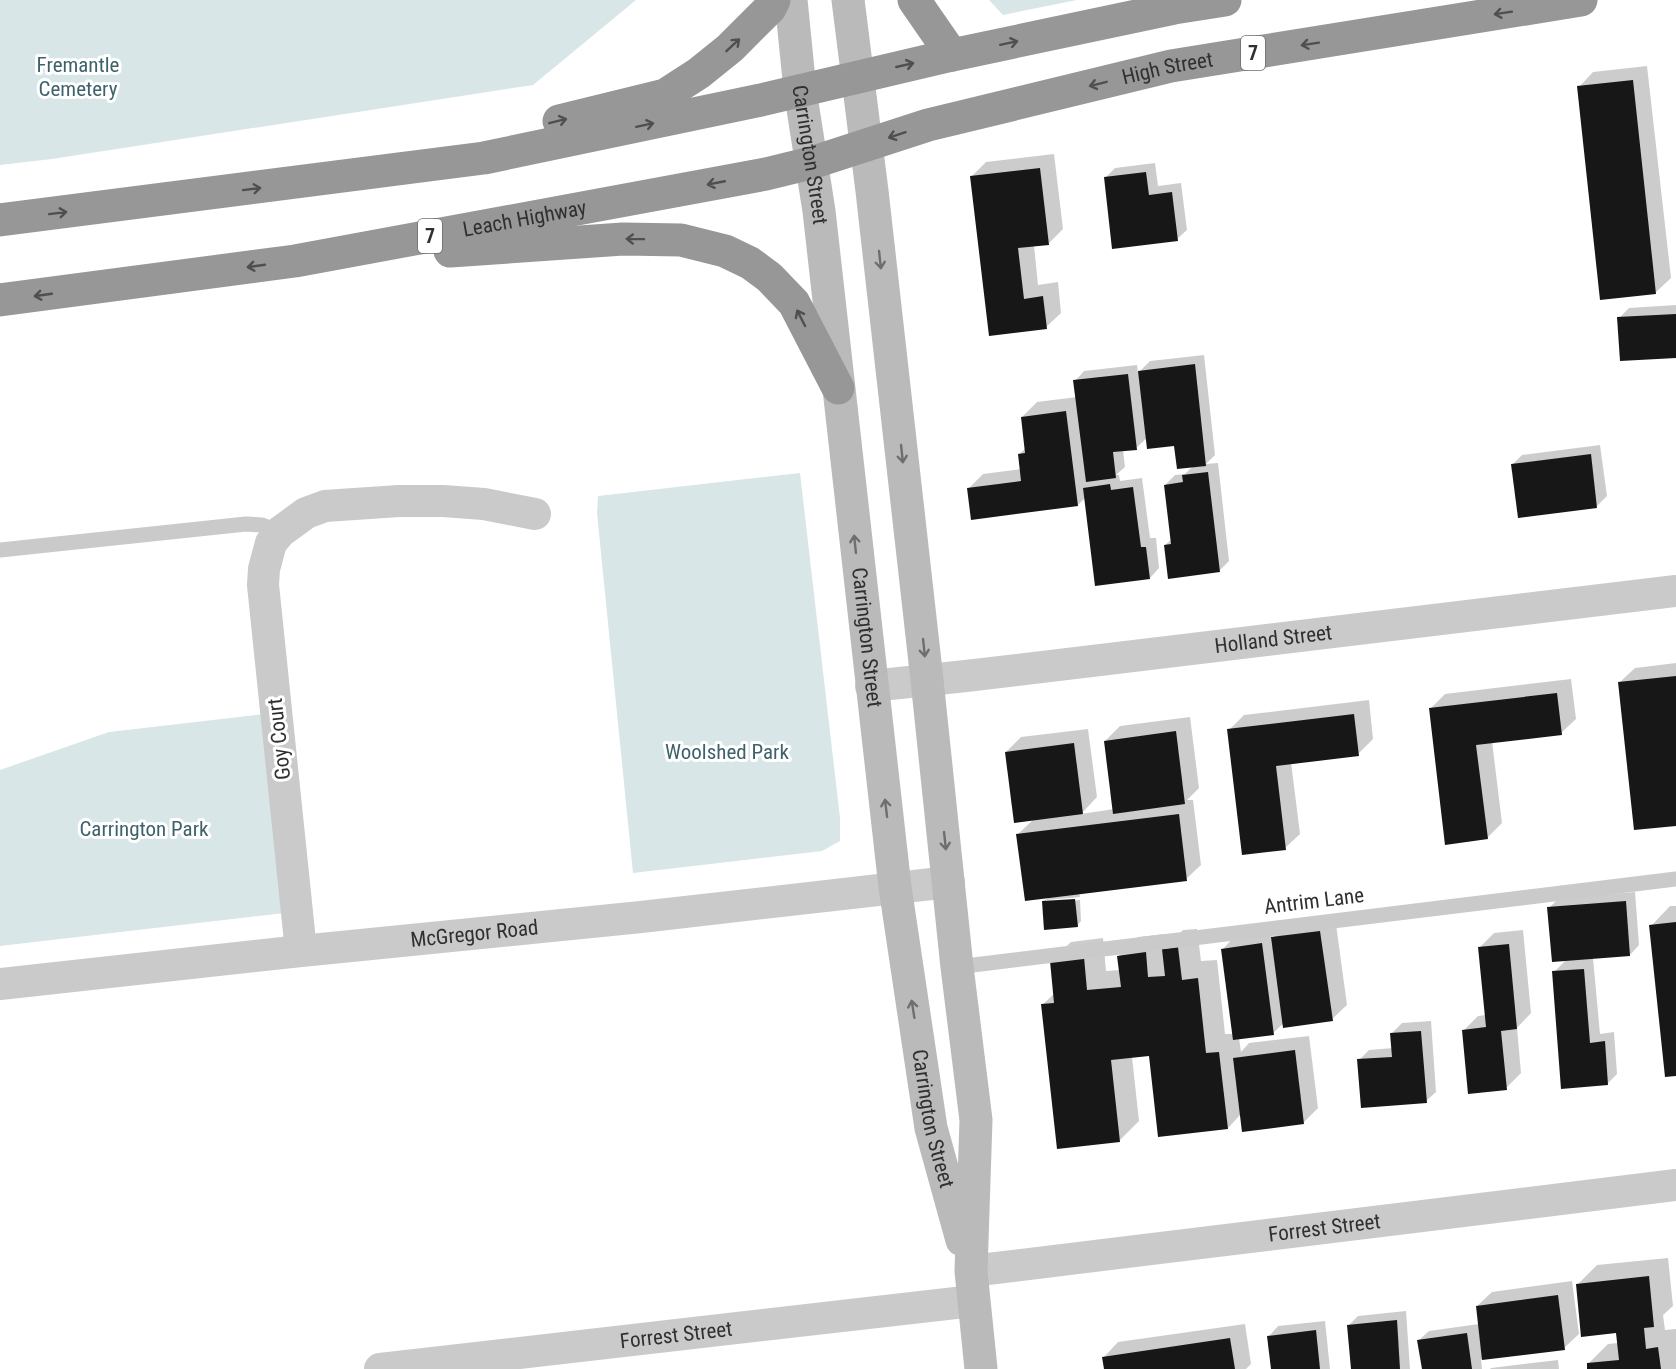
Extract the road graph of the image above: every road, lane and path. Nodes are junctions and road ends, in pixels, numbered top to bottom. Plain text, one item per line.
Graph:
1 (774, 0) edge
2 (791, 0) edge
3 (848, 0) edge
4 (914, 0) edge
5 (1225, 0) edge
6 (1581, 0) edge
7 (952, 55) junction
8 (858, 76) junction
9 (800, 90) junction
10 (867, 145) junction
11 (811, 163) junction
12 (360, 176) junction
13 (0, 220) edge
14 (295, 261) junction
15 (0, 300) edge
16 (838, 388) junction
17 (535, 514) dead end
18 (280, 532) junction
19 (0, 550) edge
20 (1676, 591) edge
21 (927, 680) junction
22 (871, 686) junction
23 (1676, 879) edge
24 (949, 882) junction
25 (895, 887) junction
26 (302, 951) junction
27 (957, 967) junction
28 (0, 984) edge
29 (1676, 1185) edge
30 (972, 1286) junction
31 (381, 1369) edge
32 (981, 1369) edge

12 -> 1 highway
2 - 9 main road, Carrington Street
3 - 8 main road, Carrington Street
4 - 7 highway
7 -> 5 highway
6 -> 10 highway, High Street / 7
8 -> 7 highway
8 - 9 highway
8 - 10 main road, Carrington Street
9 - 11 main road, Carrington Street
12 -> 9 highway
10 - 11 highway, Leach Highway / 7
10 -> 21 main road, Carrington Street
11 -> 14 highway, Leach Highway / 7
11 - 16 main road, Carrington Street
13 -> 12 highway
14 -> 15 highway, Leach Highway / 7
16 -> 14 highway
22 -> 16 main road, Carrington Street
17 - 18 street, Goy Court
18 - 19 lane
18 - 26 street, Goy Court
20 - 21 street, Holland Street
21 - 22 street, Holland Street
21 -> 24 main road, Carrington Street
25 -> 22 main road, Carrington Street
23 - 27 lane, Antrim Lane
24 - 25 street, McGregor Road
24 - 27 main road, Carrington Street
25 - 26 street, McGregor Road
30 -> 25 main road, Carrington Street
26 - 28 street, McGregor Road
27 - 30 main road, Carrington Street
29 - 30 street, Forrest Street
30 - 31 street, Forrest Street
30 - 32 main road, Carrington Street

